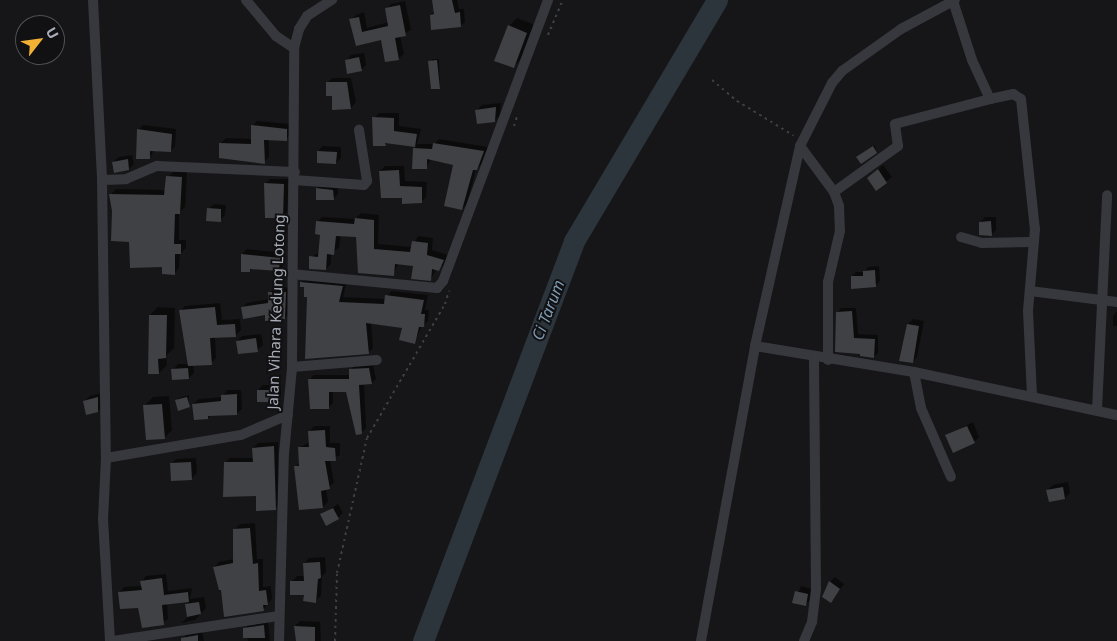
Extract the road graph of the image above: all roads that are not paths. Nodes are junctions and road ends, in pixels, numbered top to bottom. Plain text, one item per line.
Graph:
1 (93, 0) edge
2 (246, 0) edge
3 (332, 0) edge
4 (548, 0) edge
5 (954, 0) edge
6 (294, 48) junction
7 (990, 99) junction
8 (359, 130) dead end
9 (802, 143) junction
10 (294, 176) junction
11 (102, 180) junction
12 (834, 192) junction
13 (1107, 195) dead end
14 (961, 237) dead end
15 (1034, 242) junction
16 (291, 274) junction
17 (1030, 291) junction
18 (1104, 301) junction
19 (1117, 302) edge
20 (756, 346) junction
21 (814, 357) junction
22 (377, 360) dead end
23 (828, 360) junction
24 (292, 367) junction
25 (914, 372) junction
26 (1032, 395) junction
27 (1097, 410) junction
28 (288, 415) junction
29 (1117, 415) edge
30 (106, 458) junction
31 (951, 477) dead end
32 (279, 616) junction
33 (112, 641) edge
34 (279, 641) edge
35 (701, 641) edge
36 (804, 641) edge

1 - 11 street
2 - 6 street
3 - 6 street, Jalan Vihara Kedung Lotong
4 - 16 street
5 - 7 street
5 - 9 street
6 - 10 street, Jalan Vihara Kedung Lotong
7 - 12 street
7 - 15 street
8 - 10 street
9 - 12 street
9 - 20 street
10 - 11 street
10 - 16 street, Jalan Vihara Kedung Lotong
11 - 30 street
12 - 23 street
13 - 18 street
14 - 15 street
15 - 17 street
16 - 24 street, Jalan Vihara Kedung Lotong
17 - 18 street
17 - 26 street
18 - 19 street
18 - 27 street
20 - 21 street
20 - 35 street
21 - 23 street
21 - 36 street
22 - 24 street
23 - 25 street
24 - 28 street, Jalan Vihara Kedung Lotong
25 - 26 street
25 - 31 street
26 - 27 street
27 - 29 street
28 - 30 street
28 - 32 street, Jalan Vihara Kedung Lotong
30 - 33 street
32 - 33 street
32 - 34 street, Jalan Vihara Kedung Lotong

